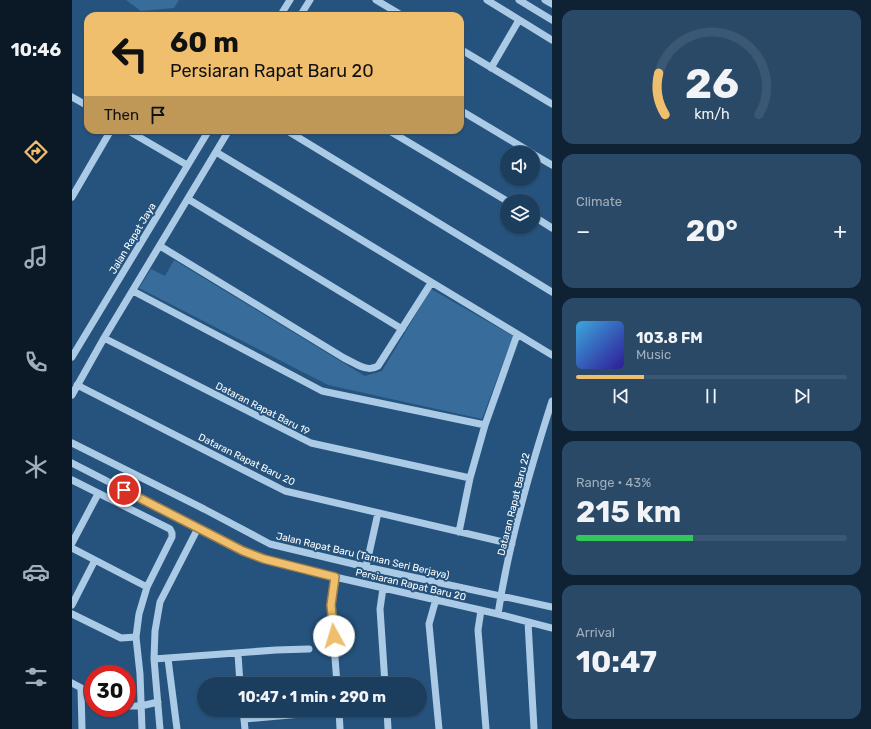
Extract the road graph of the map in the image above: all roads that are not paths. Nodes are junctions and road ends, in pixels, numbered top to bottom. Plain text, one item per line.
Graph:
1 (290, 0) edge
2 (310, 0) edge
3 (376, 0) edge
4 (487, 0) edge
5 (519, 0) edge
6 (545, 0) edge
7 (552, 4) edge
8 (282, 12) edge
9 (304, 12) edge
10 (396, 12) edge
11 (519, 20) junction
12 (552, 20) edge
13 (552, 40) edge
14 (464, 52) edge
15 (491, 68) junction
16 (72, 97) edge
17 (84, 104) edge
18 (552, 104) edge
19 (464, 112) edge
20 (109, 134) edge
21 (134, 134) edge
22 (206, 134) edge
23 (227, 134) edge
24 (293, 134) edge
25 (395, 134) edge
26 (520, 146) edge
27 (216, 152) junction
28 (540, 158) edge
29 (187, 165) junction
30 (552, 165) edge
31 (72, 197) edge
32 (500, 197) edge
33 (188, 199) junction
34 (540, 220) edge
35 (552, 228) edge
36 (160, 246) junction
37 (431, 283) junction
38 (133, 291) junction
39 (552, 292) edge
40 (402, 329) junction
41 (517, 335) junction
42 (104, 338) junction
43 (552, 355) edge
44 (72, 357) edge
45 (77, 385) junction
46 (72, 395) edge
47 (552, 401) edge
48 (485, 425) junction
49 (72, 443) edge
50 (72, 463) edge
51 (470, 478) junction
52 (72, 480) edge
53 (98, 494) junction
54 (378, 513) junction
55 (198, 528) junction
56 (459, 532) junction
57 (72, 543) edge
58 (512, 544) junction
59 (72, 548) edge
60 (95, 560) junction
61 (366, 567) junction
62 (335, 577) junction
63 (147, 587) junction
64 (383, 588) junction
65 (501, 597) junction
66 (436, 599) junction
67 (72, 605) edge
68 (552, 607) edge
69 (481, 610) junction
70 (72, 614) edge
71 (498, 614) junction
72 (528, 622) junction
73 (552, 628) edge
74 (136, 637) junction
75 (309, 649) dead end
76 (238, 654) junction
77 (154, 659) junction
78 (168, 659) junction
79 (240, 677) edge
80 (336, 677) edge
81 (385, 677) edge
82 (72, 683) edge
83 (81, 688) junction
84 (84, 690) edge
85 (158, 702) junction
86 (136, 706) edge
87 (141, 706) junction
88 (267, 717) edge
89 (339, 717) edge
90 (387, 717) edge
91 (244, 719) joint
92 (82, 729) edge
93 (142, 729) edge
94 (160, 729) edge
95 (177, 729) edge
96 (245, 729) edge
97 (340, 729) edge
98 (388, 729) edge
99 (439, 729) edge
100 (486, 729) edge
101 (534, 729) edge

1 - 8 street
2 - 9 street
3 - 10 street
4 - 11 street
5 - 12 street
6 - 7 street
11 - 13 street
11 - 15 street
14 - 15 street
15 - 18 street
16 - 17 street
19 - 26 street
20 - 31 street
21 - 29 street
22 - 29 street, Jalan Rapat Jaya
23 - 27 street
24 - 39 street
25 - 32 street
27 - 33 street
27 - 37 street
28 - 30 street
29 - 44 street, Jalan Rapat Jaya
33 - 36 street
33 - 40 street
34 - 35 street
36 - 38 street
36 - 40 street
37 - 40 street
37 - 41 street
38 - 42 street
38 - 48 street
41 - 43 street
41 - 48 street
42 - 45 street
42 - 51 street, Dataran Rapat Baru 19
45 - 46 street
45 - 54 street, Dataran Rapat Baru 20
47 - 58 street, Dataran Rapat Baru 22
48 - 51 street
49 - 61 street, Jalan Rapat Baru (Taman Seri Berjaya)
50 - 55 street, Persiaran Rapat Baru 20
51 - 56 street
52 - 53 street
53 - 57 street
53 - 63 street
54 - 56 street, Dataran Rapat Baru 20
54 - 61 street
55 - 62 street, Persiaran Rapat Baru 20
55 - 77 street
56 - 58 street, Dataran Rapat Baru 20
58 - 65 street, Dataran Rapat Baru 22
59 - 60 street
60 - 63 street
60 - 67 street
61 - 65 street, Jalan Rapat Baru (Taman Seri Berjaya)
62 - 64 street, Persiaran Rapat Baru 20
62 - 80 street
63 - 74 street
64 - 66 street, Persiaran Rapat Baru 20
64 - 81 street
65 - 68 street, Jalan Rapat Baru (Taman Seri Berjaya)
65 - 71 street, Dataran Rapat Baru 22
66 - 69 street, Persiaran Rapat Baru 20
66 - 99 street
69 - 71 street, Persiaran Rapat Baru 20
69 - 100 street
70 - 74 street
71 - 72 street, Persiaran Rapat Baru 20
72 - 73 street, Persiaran Rapat Baru 20
72 - 101 street
74 - 87 street
75 - 76 street
76 - 78 street
76 - 79 street
77 - 78 street
77 - 85 street
78 - 95 street
82 - 83 street
83 - 84 street
83 - 92 street
85 - 87 street
85 - 94 street
86 - 87 street
87 - 93 street
88 - 91 street
89 - 97 street
90 - 98 street
91 - 96 street

